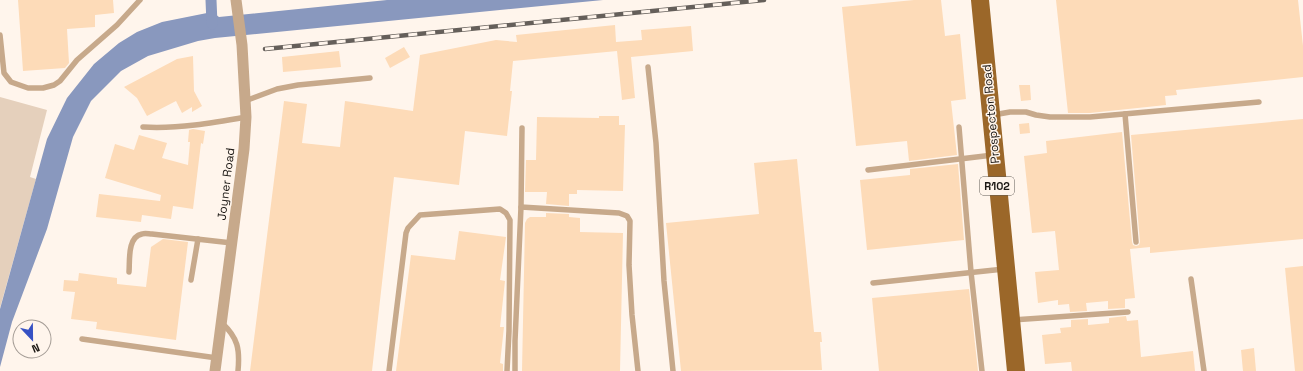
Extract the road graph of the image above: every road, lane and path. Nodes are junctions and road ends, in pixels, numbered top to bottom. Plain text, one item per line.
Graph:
1 (140, 0) edge
2 (980, 0) edge
3 (236, 1) edge
4 (0, 35) edge
5 (648, 67) dead end
6 (370, 78) dead end
7 (245, 101) junction
8 (1259, 102) dead end
9 (1125, 114) junction
10 (991, 115) junction
11 (246, 117) junction
12 (959, 126) dead end
13 (143, 127) dead end
14 (522, 128) dead end
15 (994, 155) junction
16 (962, 159) junction
17 (868, 170) dead end
18 (521, 207) junction
19 (198, 239) junction
20 (1136, 242) dead end
21 (232, 243) junction
22 (1006, 268) junction
23 (129, 272) dead end
24 (971, 272) junction
25 (1191, 279) dead end
26 (191, 280) dead end
27 (873, 283) dead end
28 (1128, 312) dead end
29 (1011, 320) junction
30 (221, 323) junction
31 (82, 339) dead end
32 (216, 358) junction
33 (215, 371) edge
34 (238, 371) edge
35 (389, 371) edge
36 (507, 371) edge
37 (515, 371) edge
38 (638, 371) edge
39 (673, 371) edge
40 (982, 371) edge
41 (1016, 371) edge
42 (1204, 371) edge

1 - 4 lane
2 - 10 main road, Prospecton Road / R102
3 - 7 street, Joyner Road
5 - 39 lane
6 - 7 lane
7 - 11 street, Joyner Road
8 - 9 lane
9 - 10 lane
9 - 20 lane
10 - 15 main road, Prospecton Road / R102
11 - 13 lane
11 - 21 street, Joyner Road
12 - 16 lane
14 - 18 lane
15 - 16 lane
15 - 22 main road, Prospecton Road / R102
16 - 17 lane
16 - 24 lane
18 - 37 lane
18 - 38 lane
19 - 21 lane
19 - 23 lane
19 - 26 lane
21 - 30 street, Joyner Road
22 - 24 lane
22 - 29 main road, Prospecton Road / R102
24 - 27 lane
24 - 40 lane
25 - 42 lane
28 - 29 lane
29 - 41 main road, Prospecton Road / R102
30 - 32 street, Joyner Road
30 - 34 lane
31 - 32 lane
32 - 33 street, Joyner Road
35 - 36 lane

